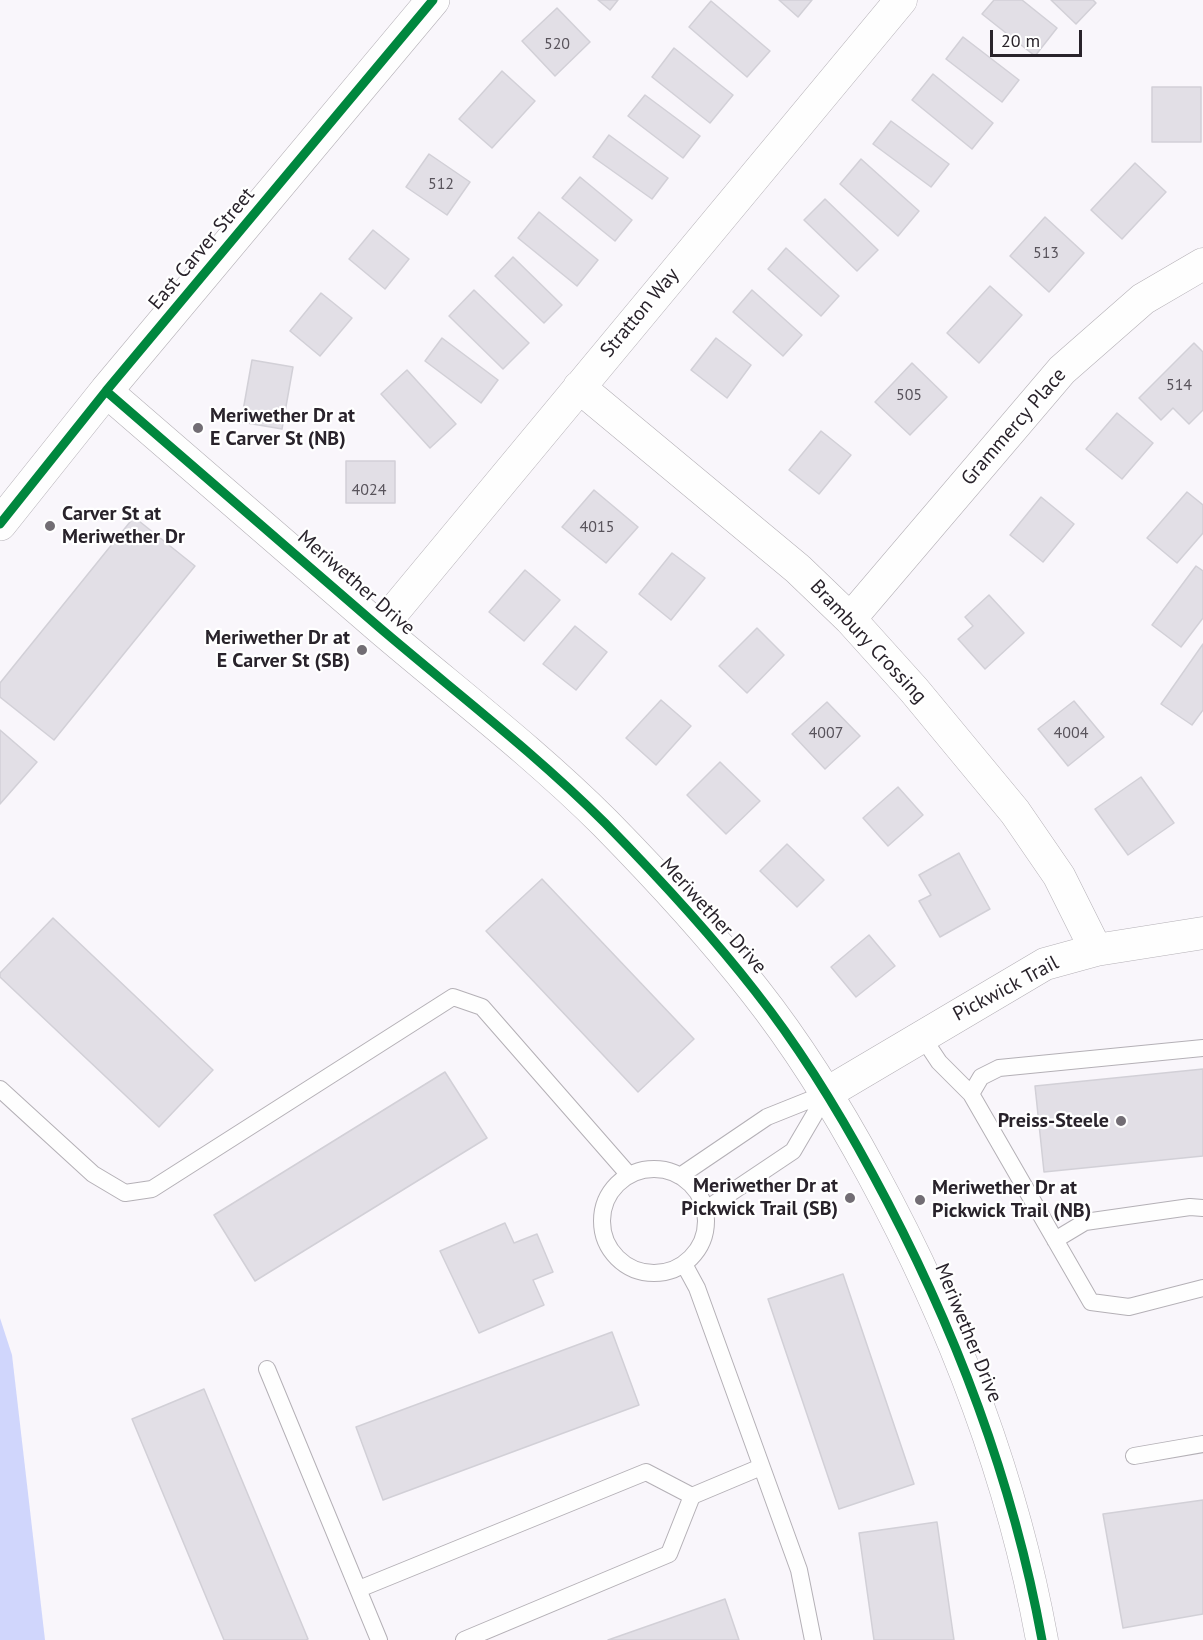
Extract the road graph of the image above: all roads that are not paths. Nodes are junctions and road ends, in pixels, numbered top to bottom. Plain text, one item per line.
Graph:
1 (433, 0) edge
2 (901, 0) edge
3 (1203, 264) edge
4 (579, 387) junction
5 (106, 391) junction
6 (0, 524) edge
7 (850, 619) junction
8 (380, 628) junction
9 (1203, 933) edge
10 (1096, 950) junction
11 (921, 1035) junction
12 (1203, 1048) edge
13 (0, 1089) edge
14 (827, 1093) junction
15 (971, 1094) junction
16 (629, 1176) junction
17 (680, 1176) junction
18 (1203, 1208) edge
19 (705, 1210) junction
20 (1055, 1240) junction
21 (684, 1264) junction
22 (1203, 1288) edge
23 (267, 1369) dead end
24 (1203, 1444) edge
25 (1134, 1456) dead end
26 (761, 1467) junction
27 (692, 1496) junction
28 (360, 1589) junction
29 (379, 1640) edge
30 (464, 1640) edge
31 (813, 1640) edge
32 (1042, 1640) edge

1 - 5 street, East Carver Street
2 - 4 street, Stratton Way
3 - 7 street, Grammercy Place
4 - 7 street, Brambury Crossing
4 - 8 street, Stratton Way
5 - 6 street, East Carver Street
5 - 8 street, Meriwether Drive
7 - 10 street, Brambury Crossing
8 - 14 street, Meriwether Drive
9 - 10 street, Pickwick Trail
10 - 11 street, Pickwick Trail
11 - 14 street, Pickwick Trail
11 - 15 lane
12 - 15 lane
13 - 16 lane
14 - 17 lane
14 - 19 lane
14 - 32 street, Meriwether Drive
15 - 20 lane
16 - 17 lane
16 - 21 lane
17 - 19 lane
18 - 20 lane
19 - 21 lane
20 - 22 lane
21 - 26 lane
23 - 28 lane
24 - 25 lane
26 - 27 lane
26 - 31 lane
27 - 28 lane
27 - 30 lane
28 - 29 lane

